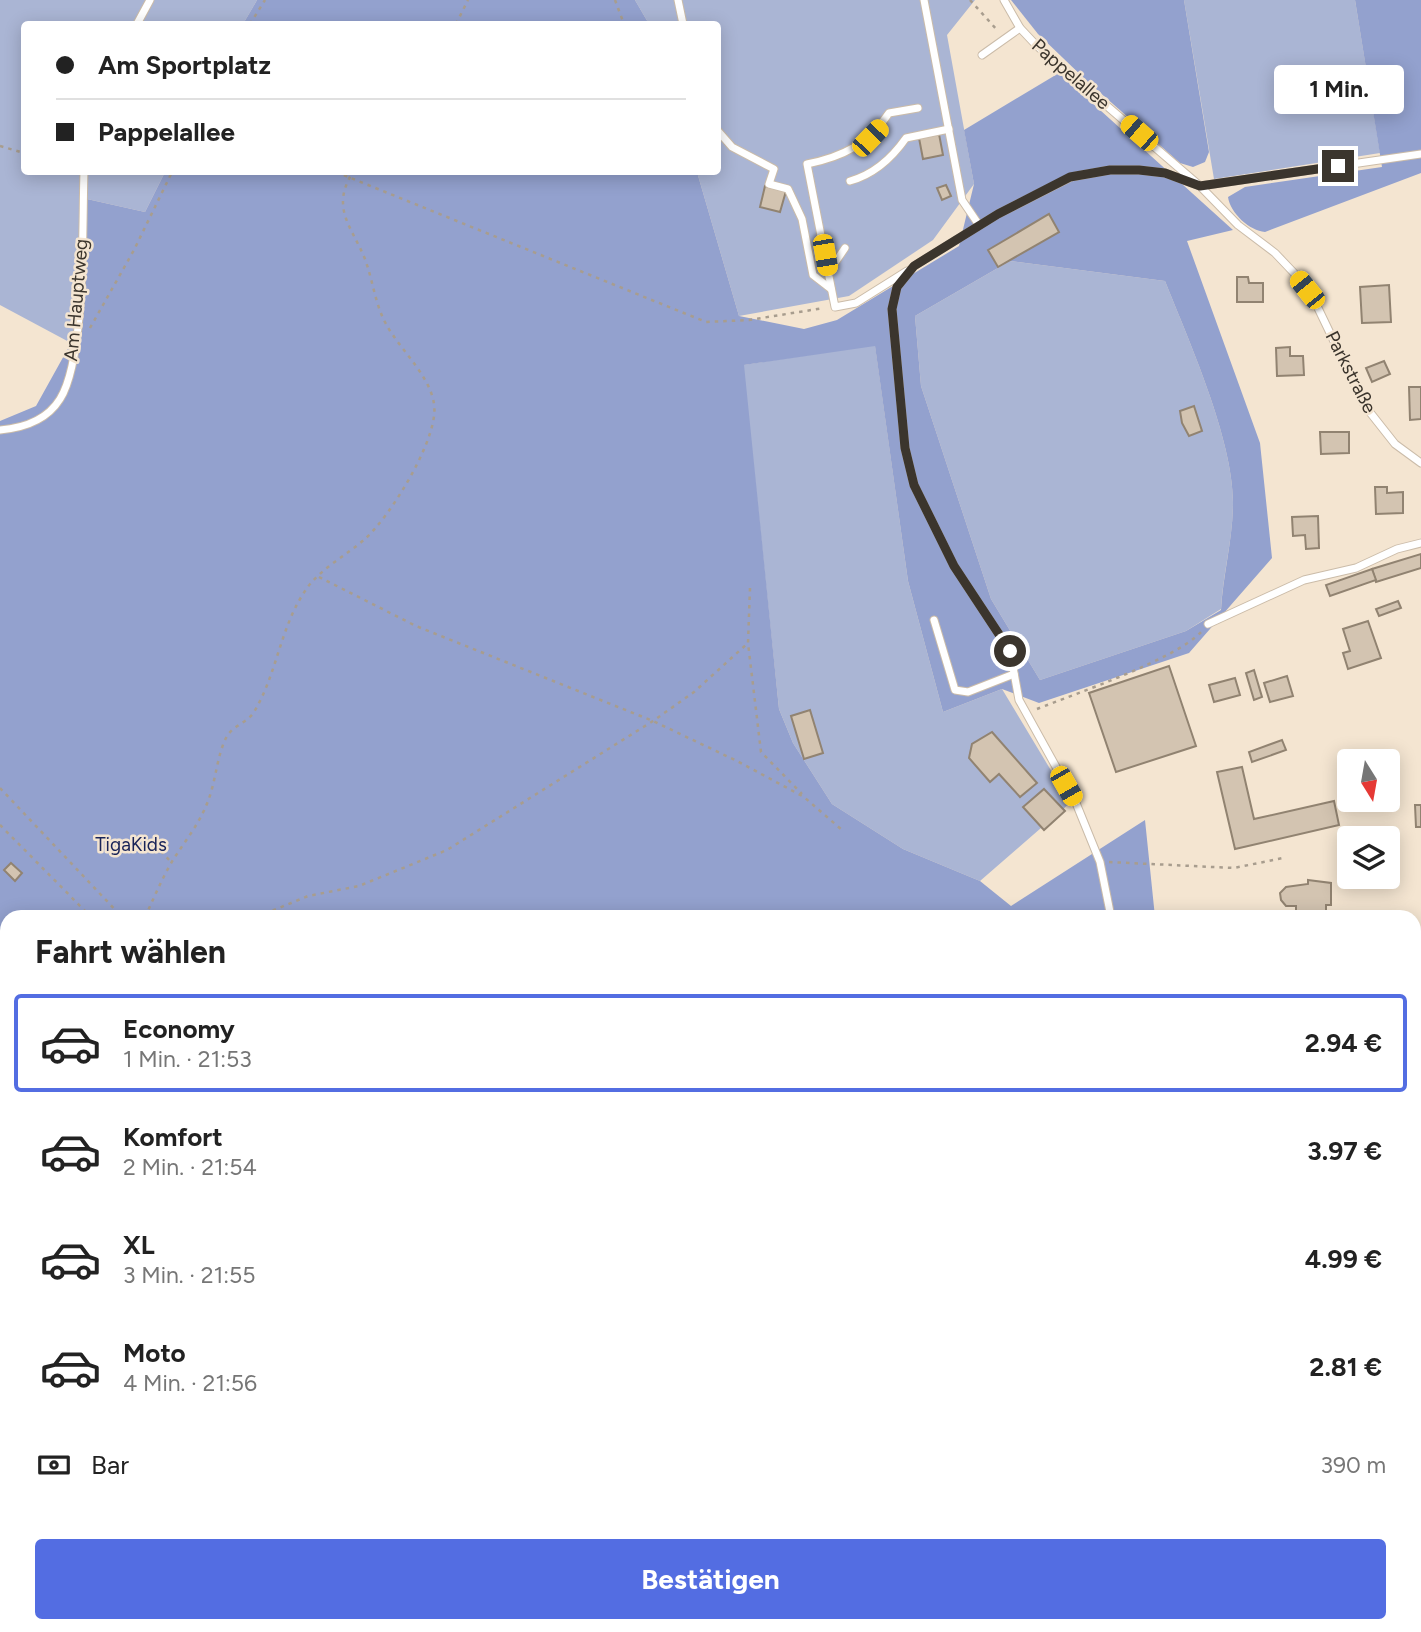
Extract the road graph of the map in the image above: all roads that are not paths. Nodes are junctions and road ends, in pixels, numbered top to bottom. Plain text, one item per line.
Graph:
1 (150, 0) edge
2 (678, 0) edge
3 (924, 0) edge
4 (1004, 0) edge
5 (139, 21) edge
6 (682, 21) edge
7 (1020, 28) junction
8 (982, 55) dead end
9 (918, 108) dead end
10 (949, 129) junction
11 (721, 134) edge
12 (1421, 154) edge
13 (84, 175) edge
14 (850, 181) dead end
15 (1200, 186) junction
16 (979, 225) junction
17 (845, 248) dead end
18 (914, 266) junction
19 (828, 273) junction
20 (831, 289) junction
21 (0, 430) edge
22 (1421, 463) edge
23 (1421, 543) edge
24 (934, 620) dead end
25 (1208, 624) road end
26 (1014, 674) junction
27 (1110, 910) edge

1 - 5 lane
2 - 6 lane
3 - 10 lane
4 - 7 lane, Pappelallee
7 - 8 lane
7 - 15 lane, Pappelallee
9 - 19 lane
10 - 14 lane
10 - 16 lane
11 - 20 lane
12 - 15 lane
13 - 21 lane, Am Hauptweg
15 - 16 lane
15 - 22 lane, Parkstraße
16 - 18 lane
17 - 19 lane
18 - 20 lane
18 - 26 lane
19 - 20 lane
23 - 25 lane
24 - 26 lane
26 - 27 lane

